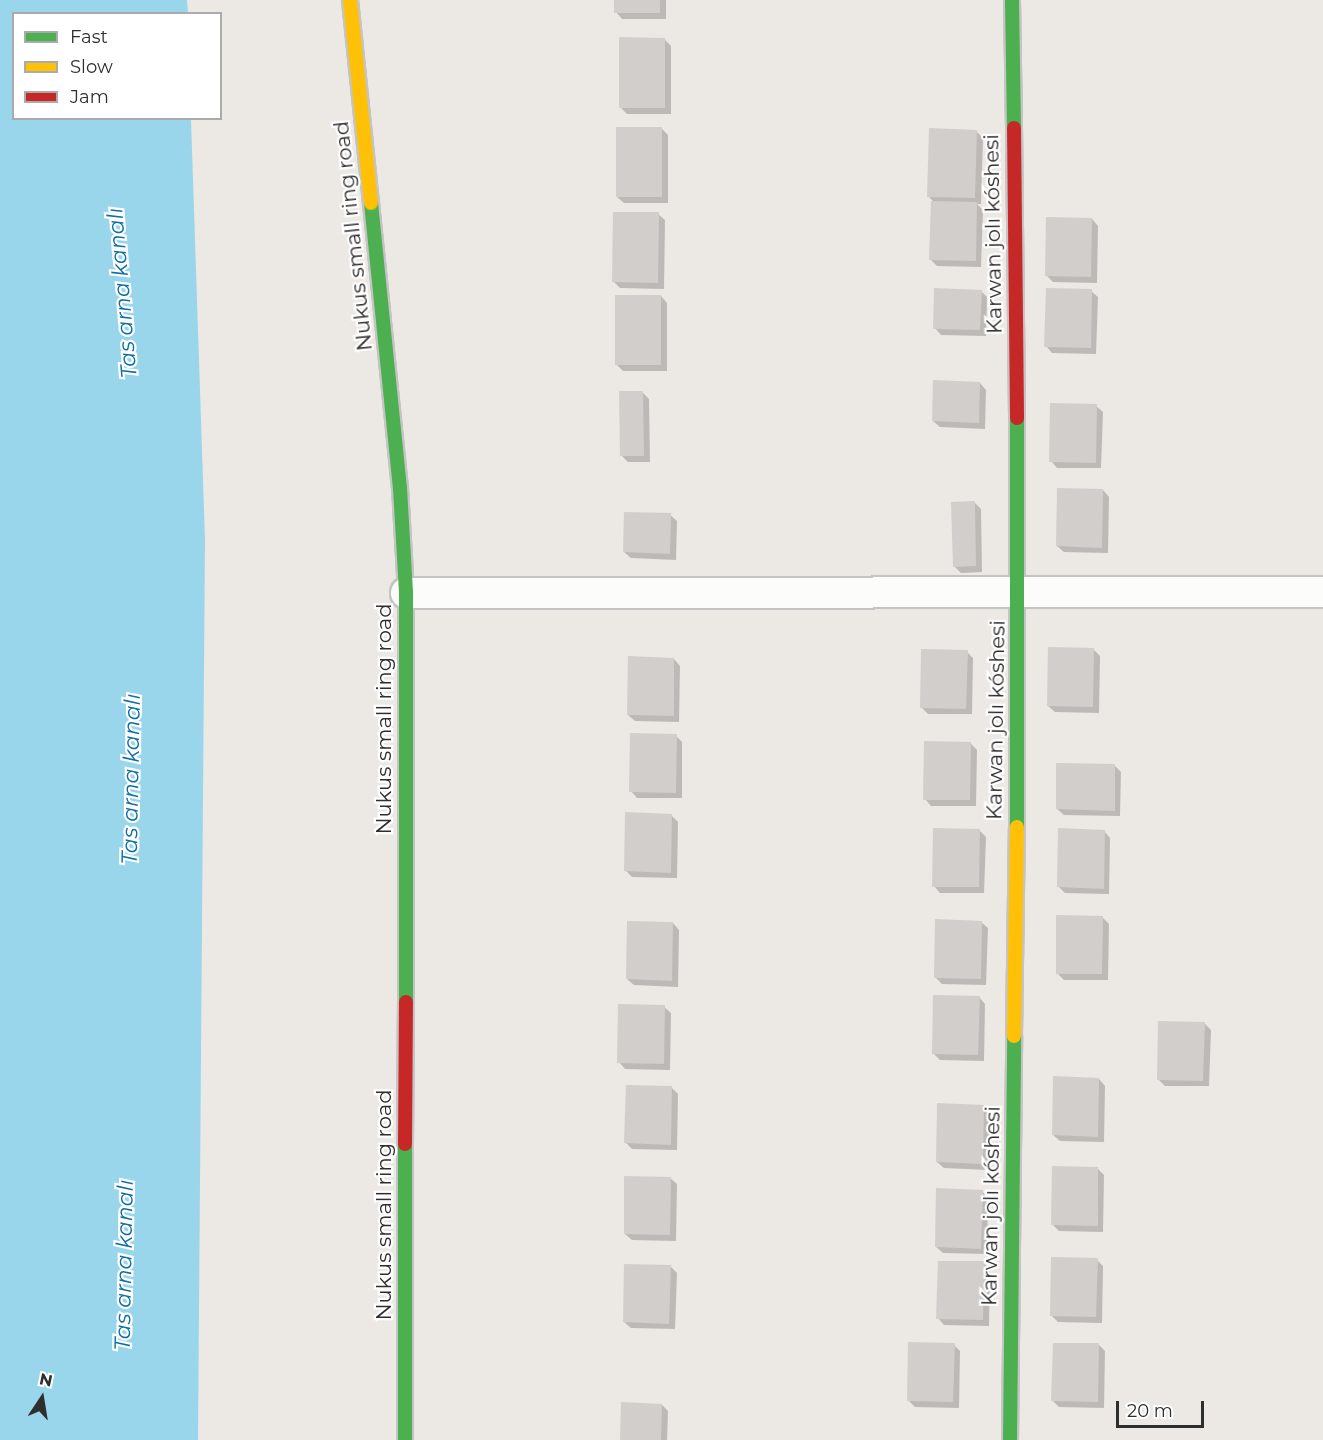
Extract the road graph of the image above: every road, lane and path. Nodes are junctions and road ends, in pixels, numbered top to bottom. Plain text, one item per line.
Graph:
1 (350, 0) edge
2 (1012, 0) edge
3 (1323, 592) edge
4 (406, 594) junction
5 (1019, 595) junction
6 (405, 1440) edge
7 (1010, 1440) edge

1 - 4 main road, Nukus small ring road
2 - 5 main road, Karwan jolı kóshesi
3 - 5 street
4 - 5 street
4 - 6 main road, Nukus small ring road
5 - 7 main road, Karwan jolı kóshesi

